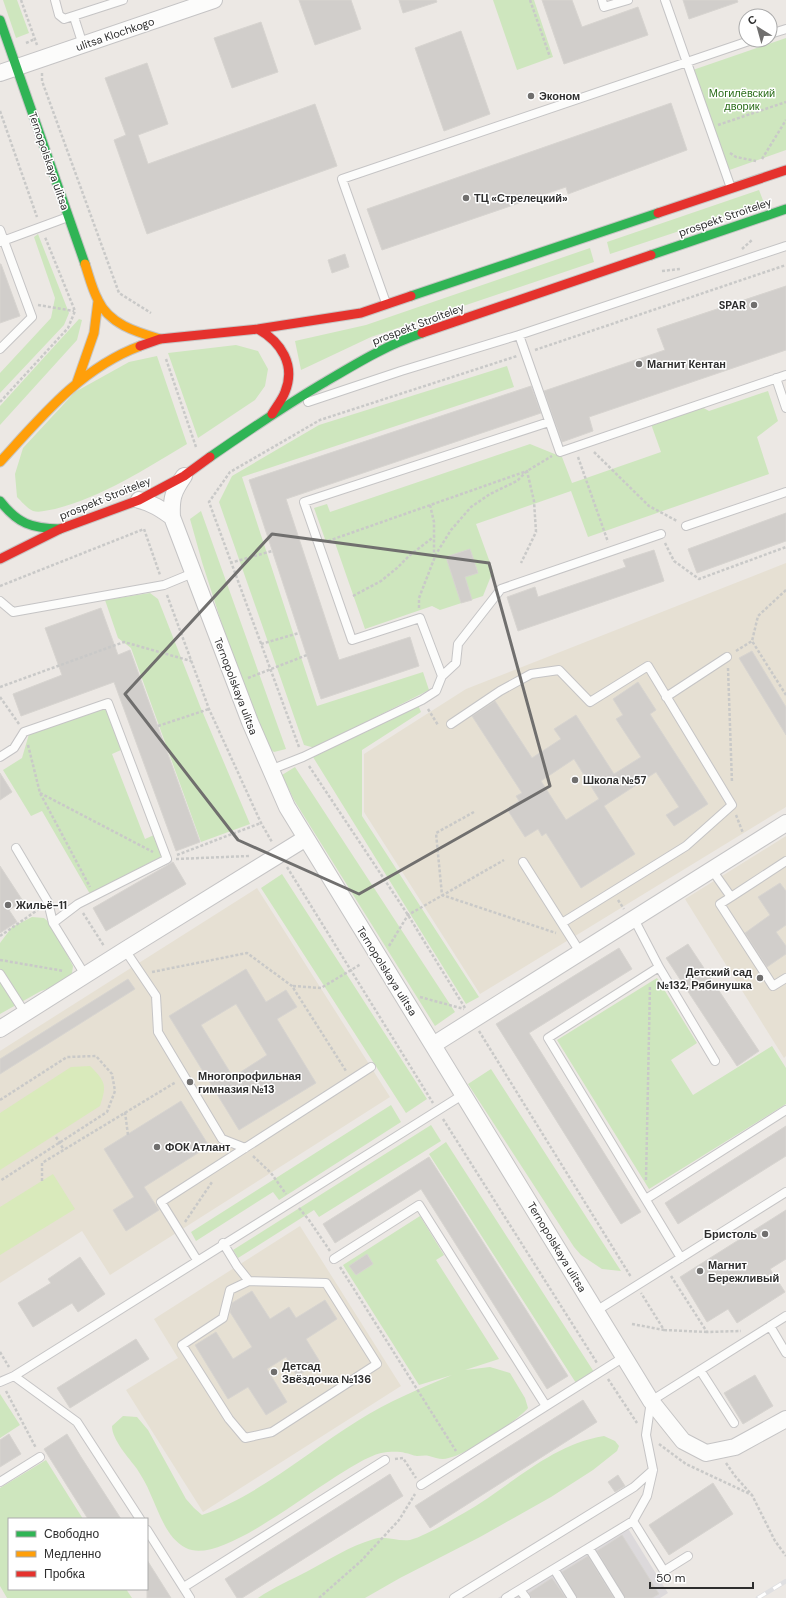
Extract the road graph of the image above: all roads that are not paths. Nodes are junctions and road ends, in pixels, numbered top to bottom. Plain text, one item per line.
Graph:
1 (55, 0) edge
2 (123, 0) edge
3 (214, 0) edge
4 (602, 0) edge
5 (628, 0) edge
6 (665, 0) edge
7 (74, 17) junction
8 (0, 20) edge
9 (83, 45) junction
10 (738, 45) edge
11 (686, 62) junction
12 (17, 68) junction
13 (0, 74) edge
14 (786, 170) edge
15 (731, 188) junction
16 (786, 209) edge
17 (69, 217) junction
18 (0, 230) edge
19 (2, 241) edge
20 (786, 246) edge
21 (98, 301) junction
22 (387, 305) junction
23 (258, 329) junction
24 (519, 335) junction
25 (160, 339) junction
26 (0, 349) edge
27 (786, 375) edge
28 (776, 378) junction
29 (77, 382) junction
30 (786, 408) edge
31 (271, 415) junction
32 (549, 422) junction
33 (14, 446) junction
34 (0, 462) edge
35 (0, 472) edge
36 (184, 476) junction
37 (786, 492) edge
38 (139, 500) junction
39 (0, 501) edge
40 (172, 517) junction
41 (686, 526) road end
42 (60, 529) junction
43 (661, 534) road end
44 (0, 559) edge
45 (193, 573) junction
46 (0, 602) edge
47 (727, 657) road end
48 (442, 676) junction
49 (666, 697) junction
50 (451, 724) dead end
51 (0, 757) edge
52 (270, 770) junction
53 (786, 823) edge
54 (306, 838) junction
55 (16, 848) dead end
56 (786, 861) edge
57 (523, 862) dead end
58 (712, 870) junction
59 (731, 897) junction
60 (632, 920) junction
61 (53, 922) junction
62 (562, 923) junction
63 (580, 952) junction
64 (118, 954) junction
65 (659, 967) junction
66 (0, 974) edge
67 (86, 975) junction
68 (786, 978) edge
69 (25, 1013) junction
70 (0, 1029) edge
71 (433, 1045) junction
72 (715, 1061) dead end
73 (371, 1067) dead end
74 (464, 1094) junction
75 (786, 1110) edge
76 (245, 1148) junction
77 (786, 1192) edge
78 (646, 1199) junction
79 (223, 1243) junction
80 (334, 1258) road end
81 (681, 1258) junction
82 (197, 1260) junction
83 (249, 1280) junction
84 (596, 1311) junction
85 (786, 1316) edge
86 (770, 1326) junction
87 (786, 1353) edge
88 (624, 1357) junction
89 (700, 1370) junction
90 (14, 1376) junction
91 (1, 1382) edge
92 (651, 1401) junction
93 (546, 1406) junction
94 (786, 1419) edge
95 (734, 1423) dead end
96 (40, 1457) road end
97 (385, 1460) road end
98 (653, 1470) junction
99 (0, 1482) edge
100 (421, 1485) road end
101 (139, 1518) edge
102 (633, 1521) junction
103 (148, 1532) edge
104 (589, 1548) junction
105 (688, 1556) dead end
106 (554, 1569) junction
107 (184, 1587) junction
108 (520, 1590) junction
109 (190, 1598) edge
110 (454, 1598) edge
111 (506, 1598) edge
112 (526, 1598) edge
113 (572, 1598) edge
114 (620, 1598) edge

1 - 7 lane
2 - 7 lane
3 - 9 street, ulitsa Klochkogo
4 - 5 lane
6 - 11 lane
7 - 9 lane
8 - 12 main road, Ternopolskaya ulitsa
9 - 12 street, ulitsa Klochkogo
10 - 11 lane
11 - 15 lane
11 - 22 lane
12 - 13 street, ulitsa Klochkogo
12 - 17 main road, Ternopolskaya ulitsa
14 - 15 main road
15 - 22 main road
16 - 31 main road, prospekt Stroiteley
17 - 19 lane
17 - 21 main road, Ternopolskaya ulitsa
18 - 19 lane
19 - 26 lane
20 - 24 lane
21 - 25 main road, Ternopolskaya ulitsa
21 - 29 main road, Ternopolskaya ulitsa
22 - 23 main road
23 - 25 main road
23 - 31 main road
24 - 31 lane
24 - 32 lane
25 - 29 main road
27 - 28 lane
28 - 30 lane
28 - 32 lane
29 - 33 main road
31 - 36 main road, prospekt Stroiteley
32 - 48 lane
33 - 34 main road
33 - 35 main road
36 - 38 main road, prospekt Stroiteley
36 - 40 street, Ternopolskaya ulitsa
37 - 41 lane
38 - 40 street
38 - 42 main road, prospekt Stroiteley
39 - 42 main road
40 - 45 street, Ternopolskaya ulitsa
42 - 44 main road, prospekt Stroiteley
43 - 48 lane
45 - 46 lane
45 - 52 street, Ternopolskaya ulitsa
47 - 49 lane
48 - 52 lane
49 - 50 lane
49 - 62 lane
51 - 61 lane
52 - 54 street, Ternopolskaya ulitsa
53 - 58 street
54 - 64 street
54 - 71 street, Ternopolskaya ulitsa
55 - 61 lane
56 - 59 lane
57 - 62 lane
58 - 59 lane
58 - 60 street
59 - 68 lane
60 - 63 street
60 - 65 lane
61 - 67 lane
62 - 63 lane
63 - 71 street
64 - 67 street
64 - 76 lane
65 - 72 lane
65 - 78 lane
66 - 69 lane
67 - 69 street
69 - 70 street
71 - 74 street, Ternopolskaya ulitsa
73 - 76 lane
74 - 79 lane
74 - 84 street, Ternopolskaya ulitsa
75 - 78 lane
76 - 82 lane
77 - 81 lane
78 - 81 lane
79 - 82 lane
79 - 83 lane
80 - 93 lane
81 - 84 lane
82 - 90 lane
83 - 83 lane
84 - 88 street, Ternopolskaya ulitsa
85 - 86 lane
86 - 87 lane
86 - 89 lane
88 - 92 street, Ternopolskaya ulitsa
88 - 93 lane
89 - 92 lane
89 - 95 lane
90 - 91 lane
90 - 101 lane
92 - 94 street, Ternopolskaya ulitsa
92 - 98 lane
93 - 100 lane
96 - 99 lane
97 - 107 lane
98 - 102 lane
98 - 110 lane
102 - 104 lane
102 - 105 lane
103 - 107 lane
104 - 106 lane
104 - 114 lane
106 - 108 lane
106 - 113 lane
107 - 109 lane
108 - 111 lane
108 - 112 lane

